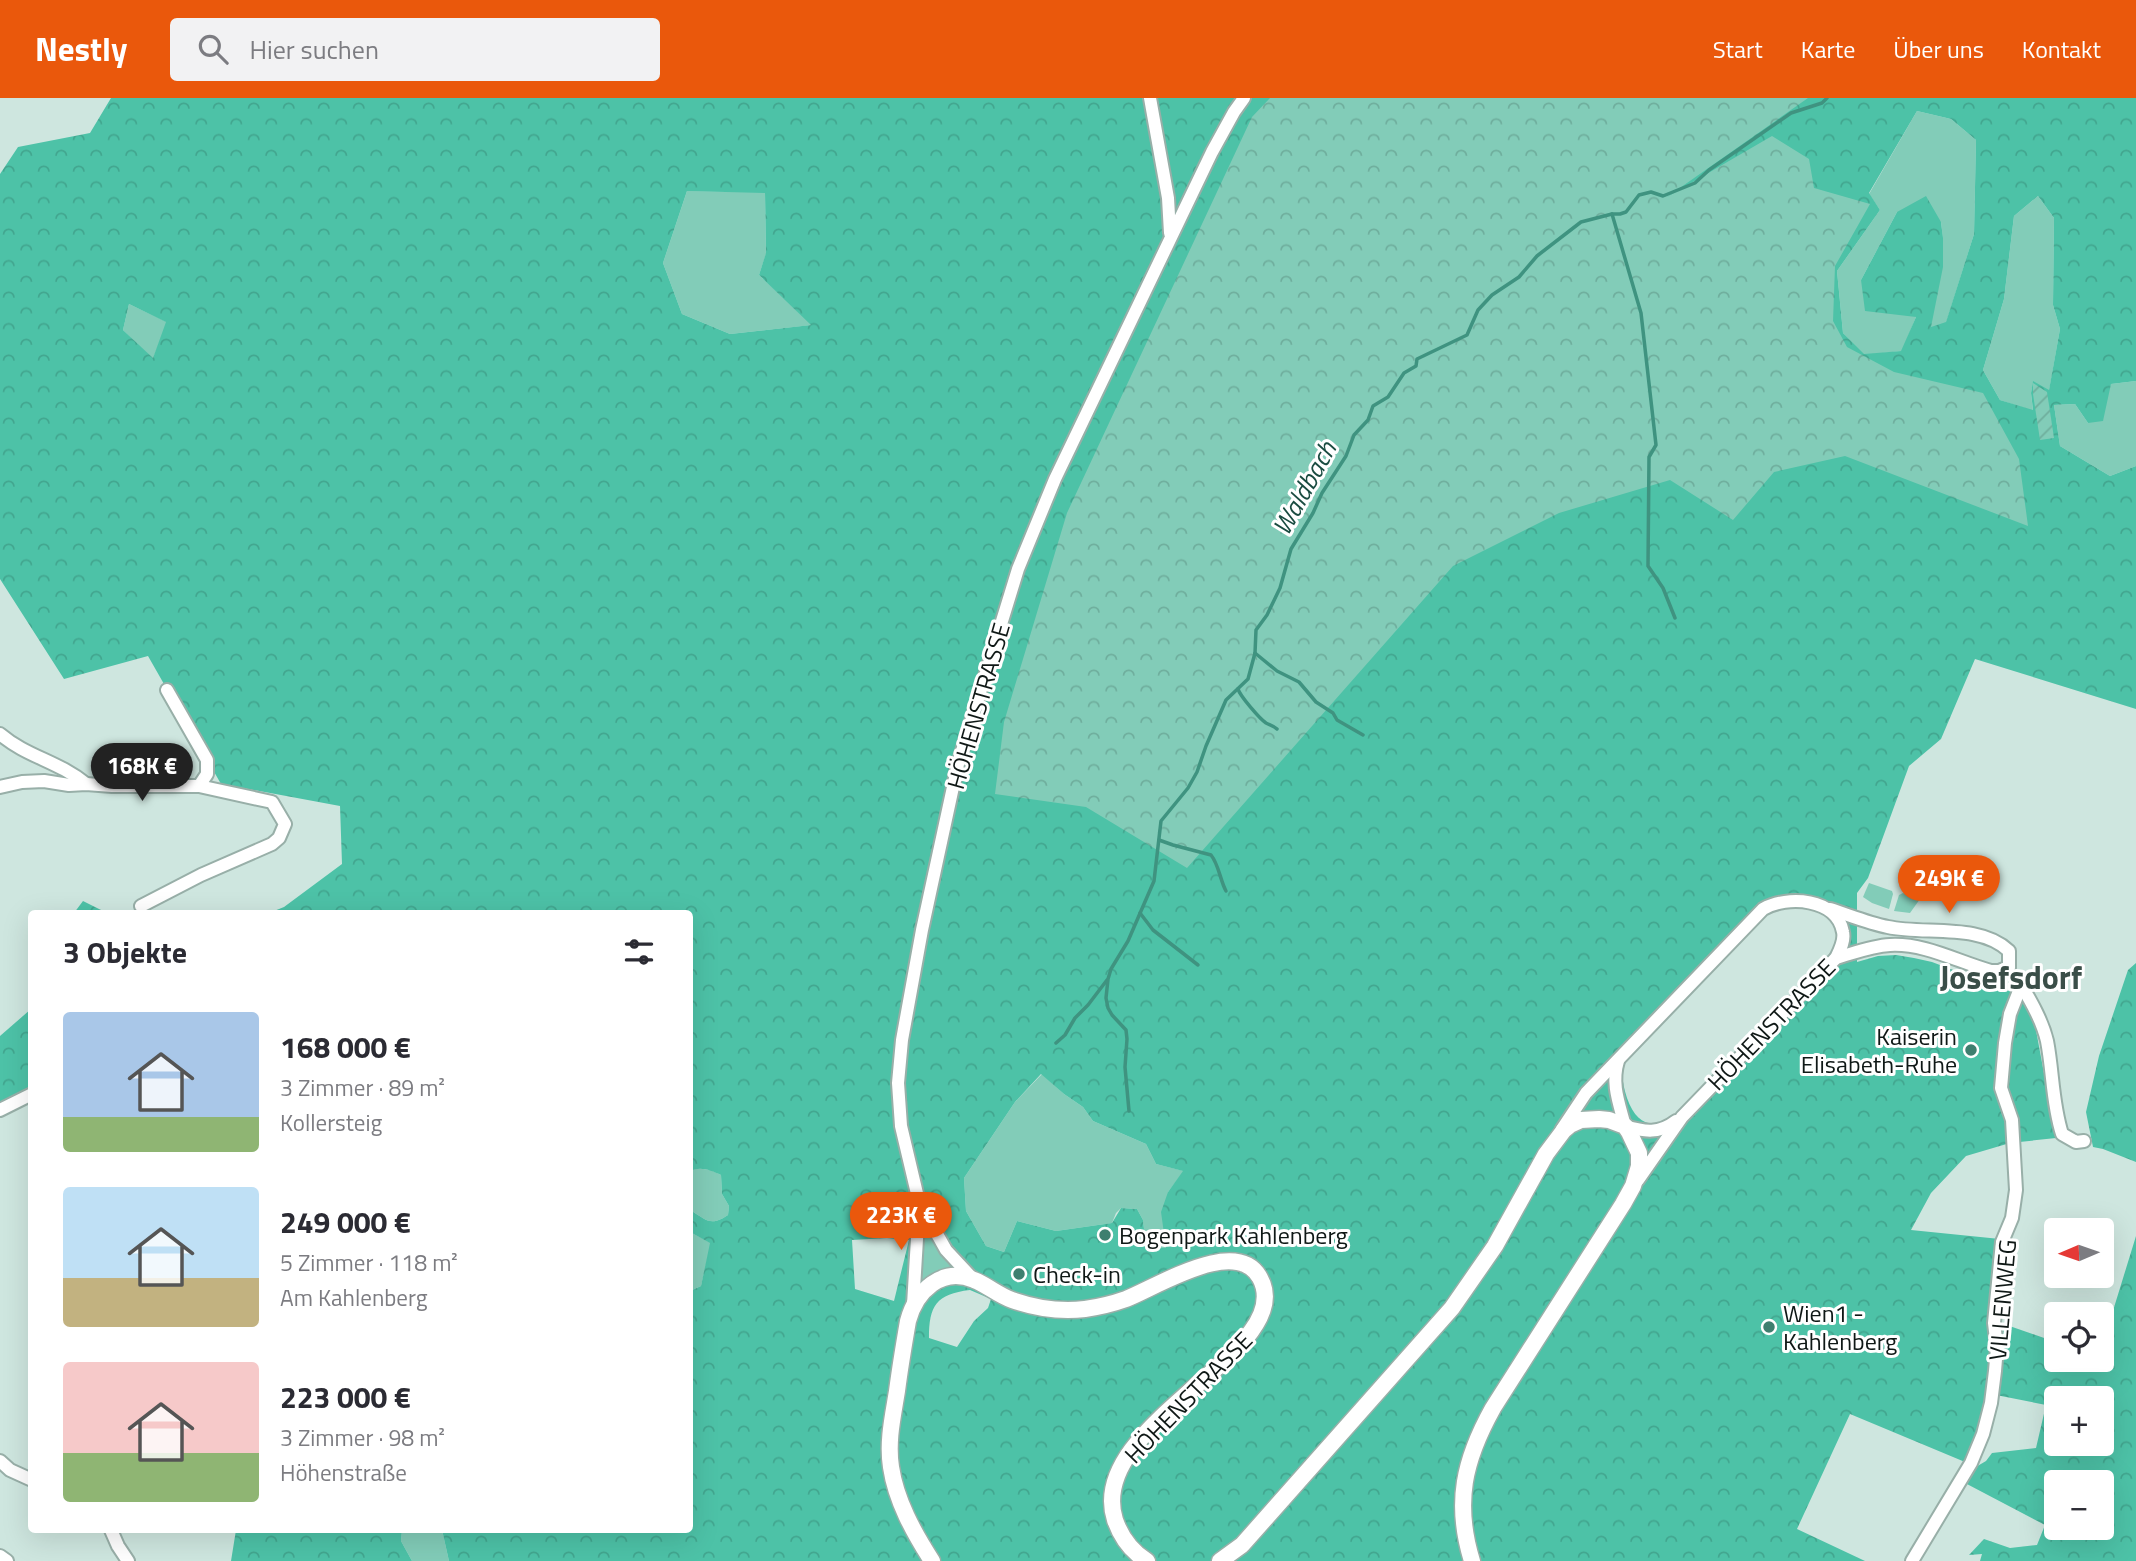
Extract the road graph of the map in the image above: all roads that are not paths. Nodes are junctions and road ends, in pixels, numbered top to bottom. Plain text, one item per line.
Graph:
1 (1150, 98) edge
2 (1244, 98) edge
3 (1170, 237) junction
4 (167, 690) dead end
5 (0, 734) edge
6 (86, 784) junction
7 (199, 786) junction
8 (0, 787) edge
9 (1811, 903) junction
10 (141, 906) dead end
11 (1836, 958) junction
12 (2009, 967) junction
13 (2020, 982) junction
14 (1619, 1058) junction
15 (28, 1096) edge
16 (0, 1110) edge
17 (1682, 1117) junction
18 (1625, 1126) junction
19 (1555, 1140) junction
20 (2084, 1141) dead end
21 (919, 1202) junction
22 (1623, 1204) junction
23 (974, 1279) junction
24 (918, 1298) junction
25 (0, 1461) edge
26 (28, 1478) edge
27 (112, 1533) edge
28 (0, 1556) edge
29 (7, 1561) edge
30 (128, 1561) edge
31 (932, 1561) edge
32 (1147, 1561) edge
33 (1220, 1561) edge
34 (1472, 1561) edge
35 (1912, 1561) edge

1 - 3 street, HÖHENSTRASSE
2 - 3 street, HÖHENSTRASSE
3 - 21 street, HÖHENSTRASSE
4 - 7 street
5 - 6 street
6 - 7 street
6 - 8 street
7 - 10 street
9 - 11 street, HÖHENSTRASSE
9 - 12 street
9 - 14 street, HÖHENSTRASSE
11 - 12 street
11 - 17 street, HÖHENSTRASSE
12 - 13 street
13 - 20 street
13 - 35 street, VILLENWEG
14 - 18 street, HÖHENSTRASSE
14 - 19 street, HÖHENSTRASSE
15 - 16 street
17 - 18 street, HÖHENSTRASSE
17 - 22 street, HÖHENSTRASSE
18 - 19 street, HÖHENSTRASSE
18 - 22 street, HÖHENSTRASSE
19 - 33 street, HÖHENSTRASSE
21 - 23 street, HÖHENSTRASSE
21 - 24 street, HÖHENSTRASSE
22 - 34 street, HÖHENSTRASSE
23 - 24 street, HÖHENSTRASSE
23 - 32 street, HÖHENSTRASSE
24 - 31 street, HÖHENSTRASSE
25 - 26 street
27 - 30 street
28 - 29 street

